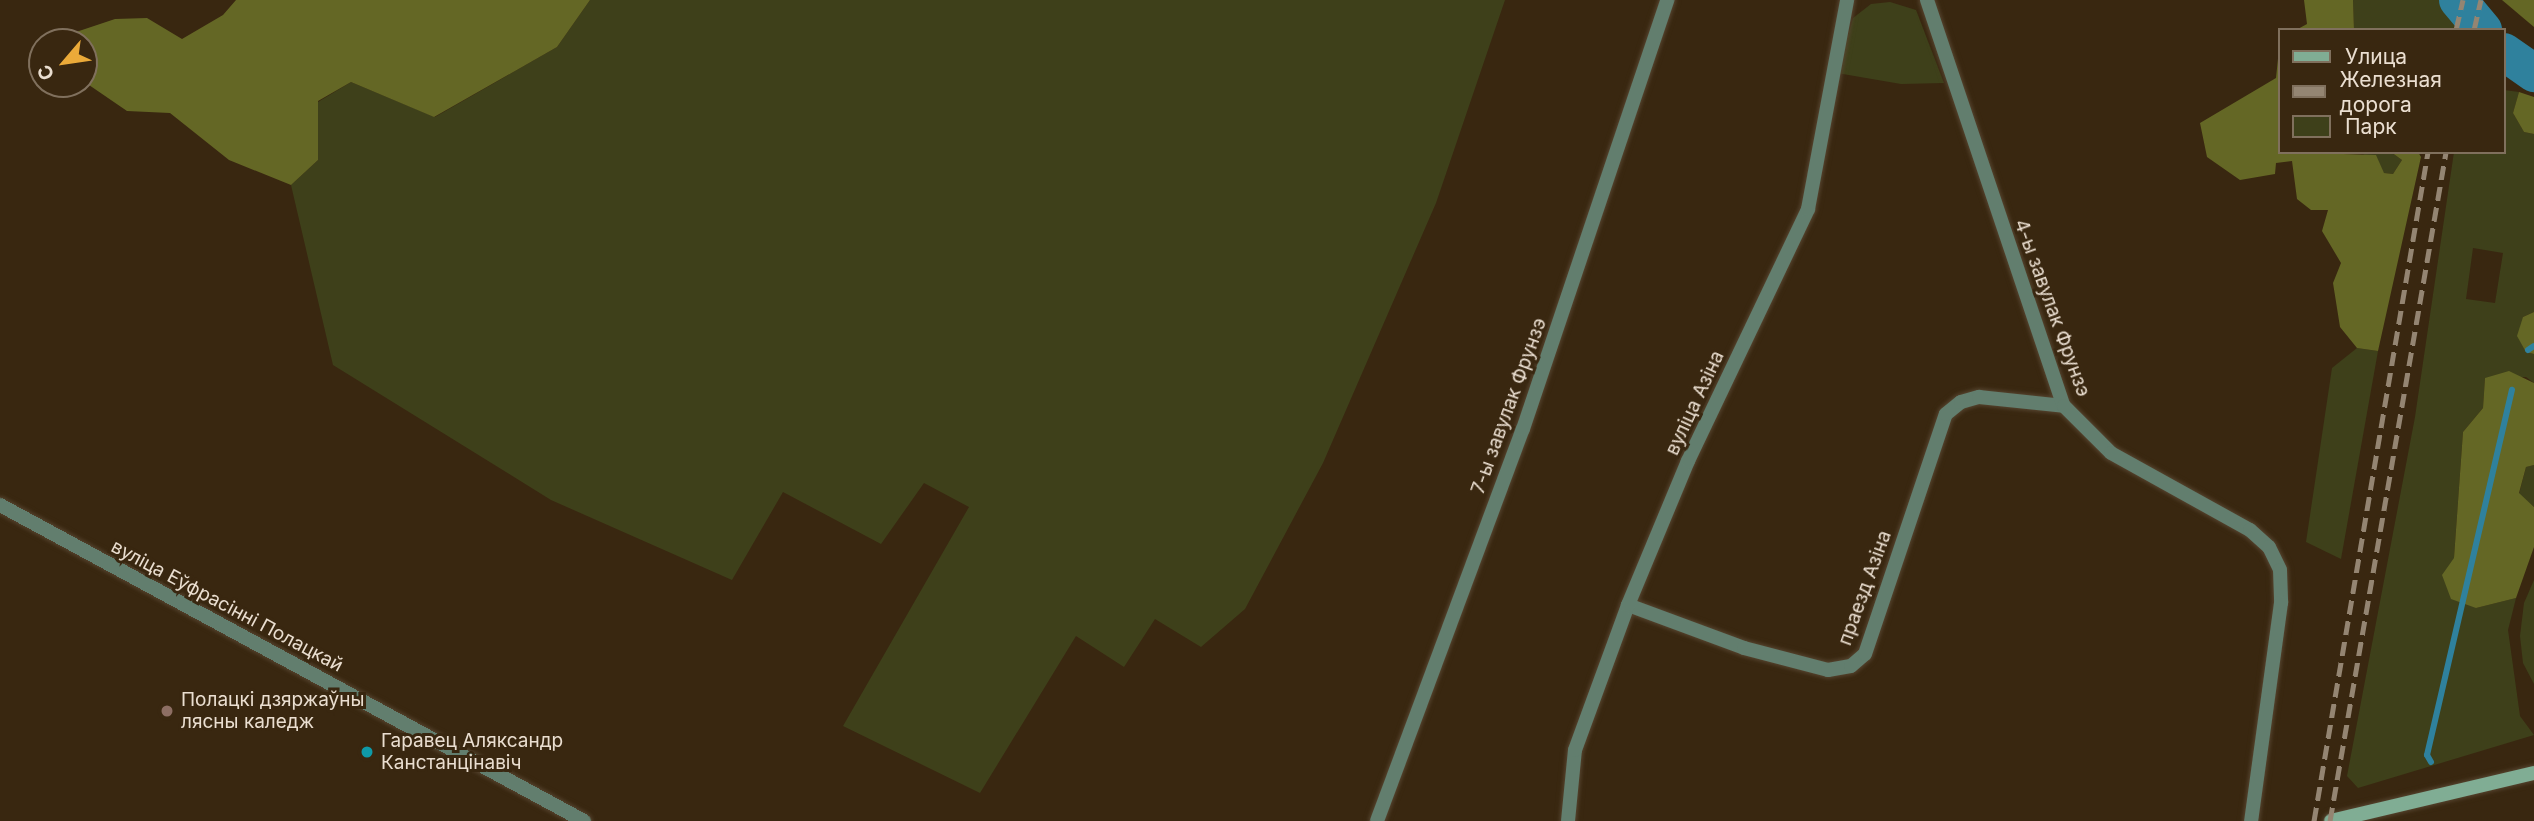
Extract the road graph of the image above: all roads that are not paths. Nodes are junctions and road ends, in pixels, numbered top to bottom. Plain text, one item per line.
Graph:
1 (1667, 0) edge
2 (1927, 0) edge
3 (1849, 2) edge
4 (2064, 406) junction
5 (0, 505) edge
6 (1628, 605) junction
7 (2534, 774) edge
8 (584, 821) edge
9 (1377, 821) edge
10 (1568, 821) edge
11 (2251, 821) edge
12 (2331, 821) edge

1 - 9 street, 7-ы завулак Фрунзэ
2 - 4 street, 4-ы завулак Фрунзэ
3 - 6 street, вуліца Азіна
4 - 6 street, праезд Азіна
4 - 11 street, 4-ы завулак Фрунзэ
5 - 8 street, вуліца Еўфрасінні Полацкай
6 - 10 street, вуліца Азіна
7 - 12 main road

